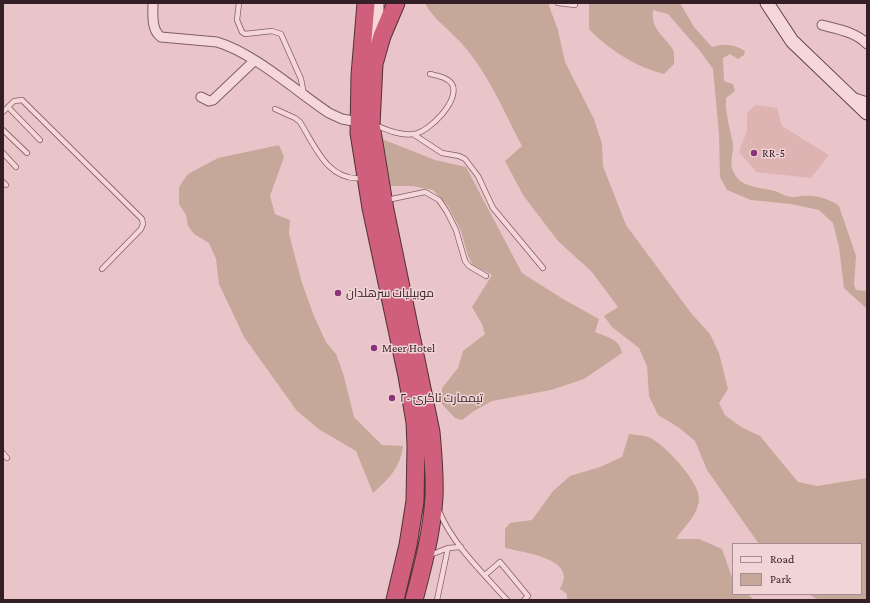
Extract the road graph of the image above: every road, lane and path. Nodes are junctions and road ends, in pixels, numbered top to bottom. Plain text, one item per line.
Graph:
1 (153, 3) edge
2 (239, 3) edge
3 (366, 3) edge
4 (377, 3) edge
5 (396, 3) edge
6 (558, 3) edge
7 (767, 3) edge
8 (575, 5) dead end
9 (822, 25) dead end
10 (867, 44) edge
11 (378, 50) junction
12 (254, 61) junction
13 (430, 74) dead end
14 (305, 96) junction
15 (201, 97) dead end
16 (851, 97) junction
17 (867, 102) edge
18 (8, 107) junction
19 (275, 109) dead end
20 (3, 112) edge
21 (867, 113) edge
22 (365, 123) junction
23 (3, 130) edge
24 (412, 134) junction
25 (40, 140) dead end
26 (3, 153) edge
27 (27, 154) dead end
28 (16, 167) dead end
29 (366, 177) junction
30 (383, 201) junction
31 (543, 268) dead end
32 (102, 269) dead end
33 (486, 276) dead end
34 (3, 453) edge
35 (7, 458) dead end
36 (434, 497) junction
37 (461, 547) junction
38 (448, 548) junction
39 (425, 558) junction
40 (485, 575) junction
41 (394, 600) edge
42 (414, 600) edge
43 (437, 600) edge
44 (507, 600) edge
45 (524, 600) edge

1 - 12 street
2 - 14 lane
3 - 22 highway
4 - 11 street
5 - 11 highway
6 - 8 lane
7 - 16 street
9 - 10 street
11 - 22 highway
12 - 14 street
12 - 15 street
13 - 24 lane
14 - 22 street
16 - 17 street
16 - 21 street
18 - 20 lane
18 - 25 lane
18 - 32 lane
19 - 29 lane
22 - 24 lane
22 - 29 highway
22 - 30 highway
23 - 27 lane
24 - 31 lane
26 - 28 lane
29 - 41 highway
30 - 33 lane
30 - 36 highway
34 - 35 lane
36 - 37 lane
36 - 39 highway
37 - 38 lane
37 - 40 lane
38 - 39 lane
38 - 43 lane
39 - 42 highway
40 - 44 lane
40 - 45 lane

